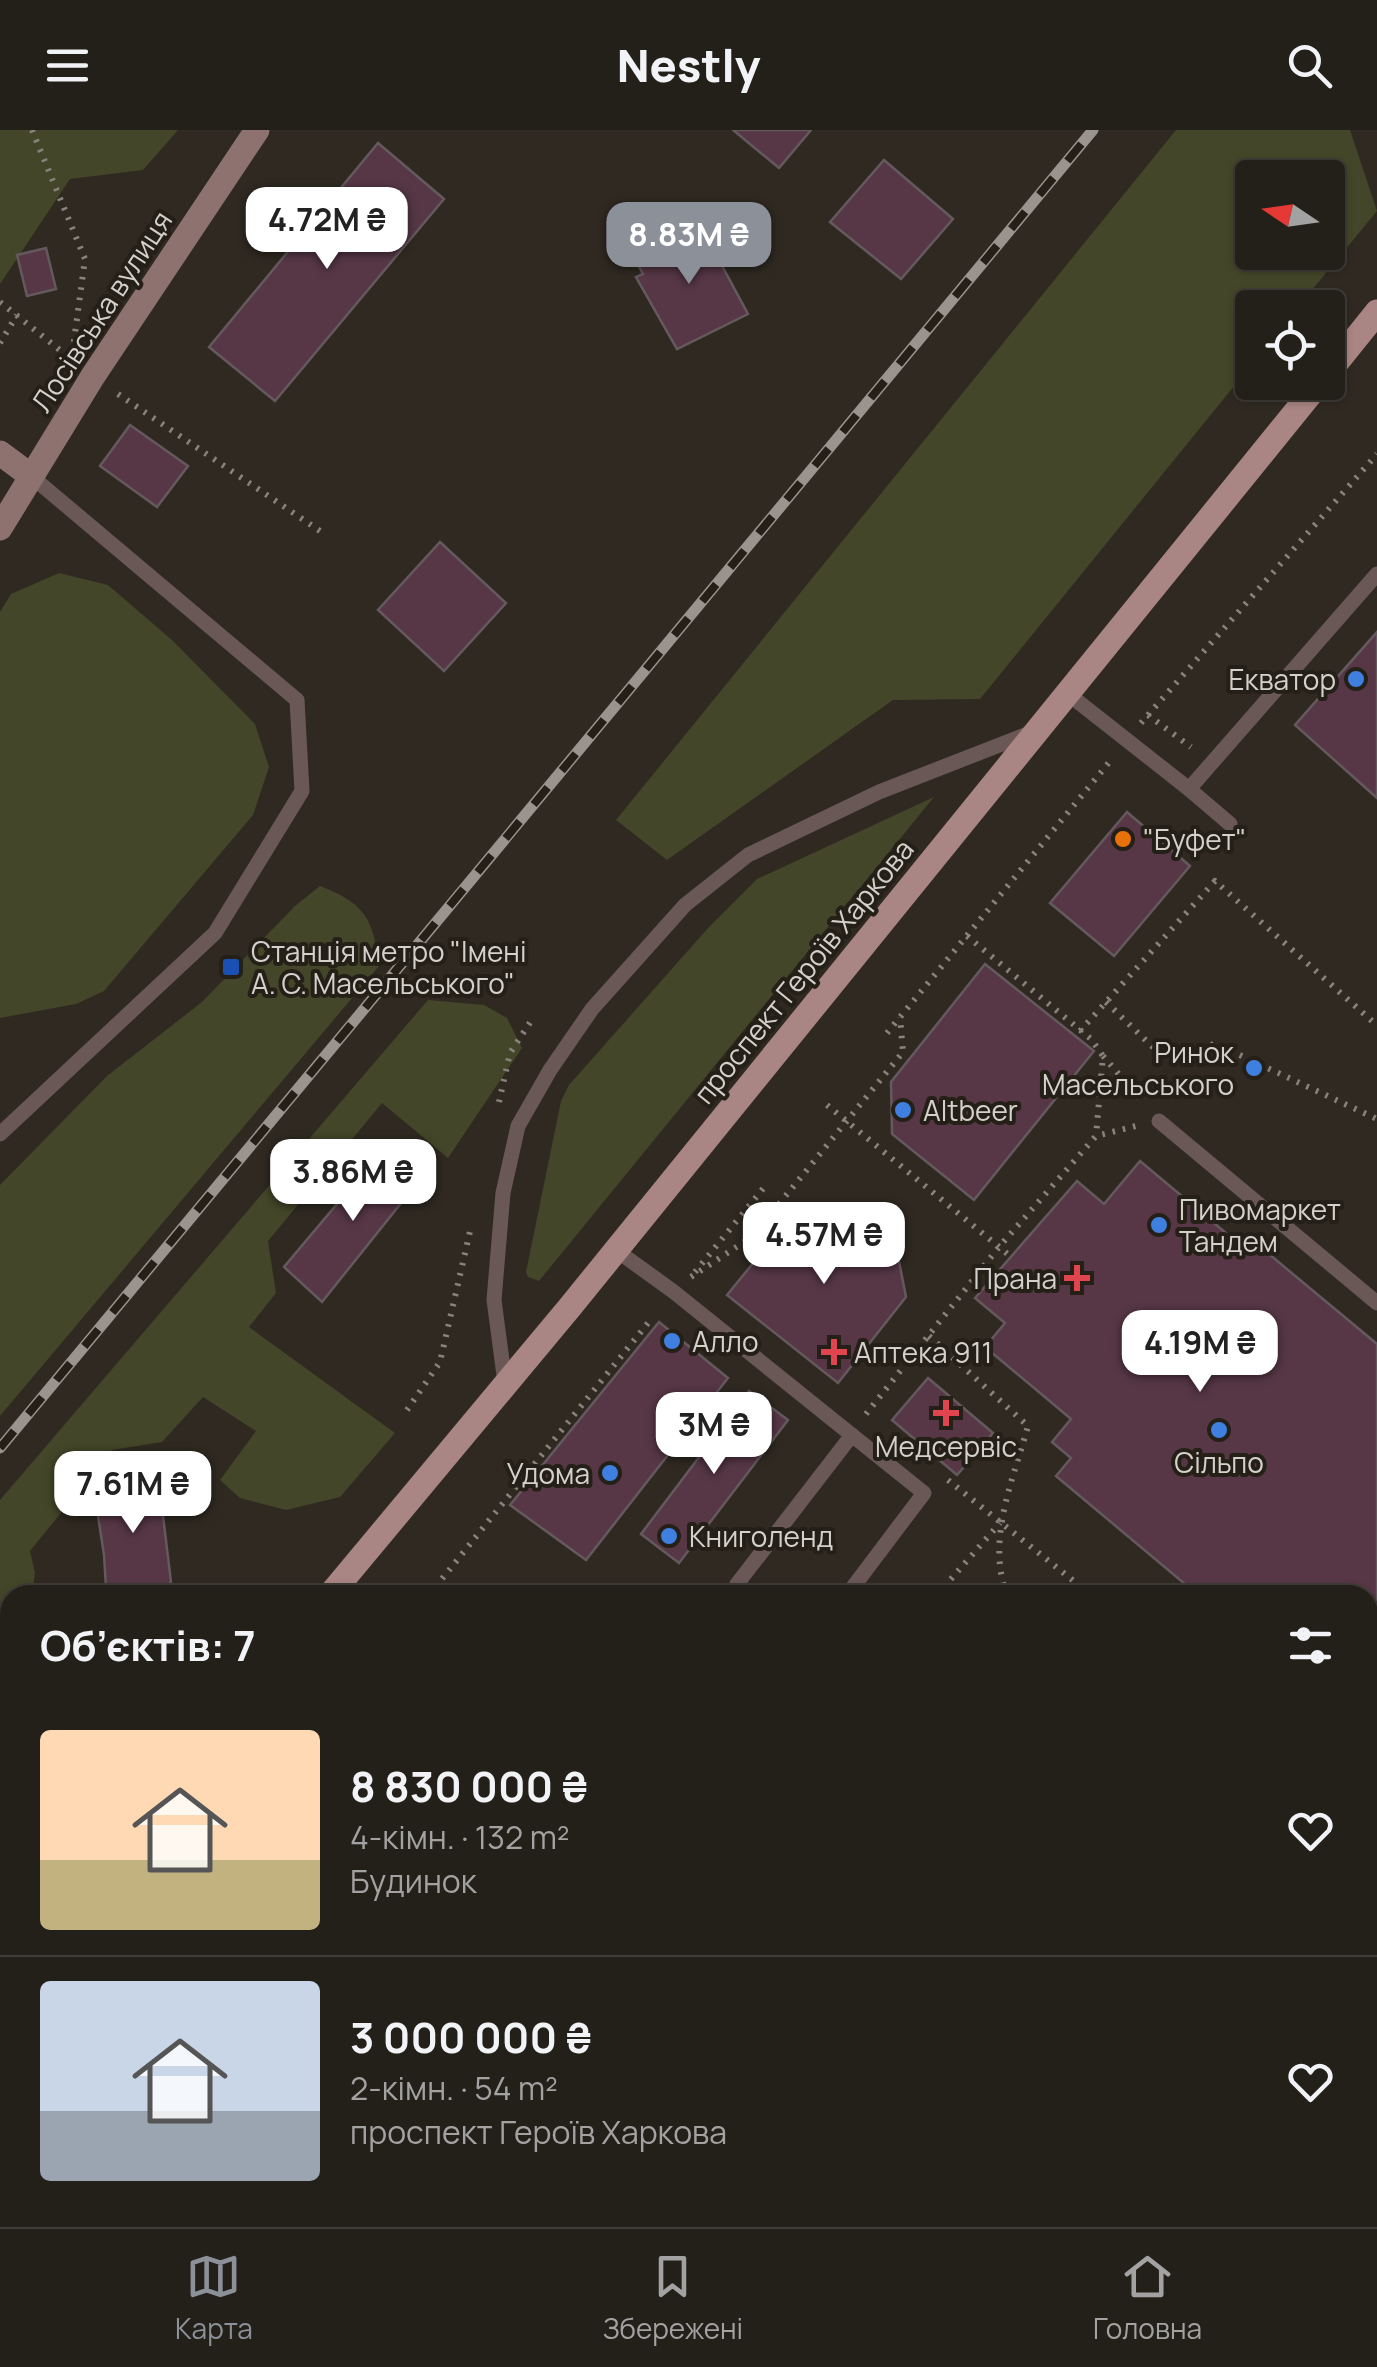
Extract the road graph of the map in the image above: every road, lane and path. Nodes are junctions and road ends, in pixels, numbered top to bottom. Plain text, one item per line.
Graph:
1 (32, 130) edge
2 (257, 130) edge
3 (0, 302) edge
4 (1377, 312) edge
5 (16, 315) junction
6 (0, 343) edge
7 (1345, 352) edge
8 (116, 392) dead end
9 (1305, 400) edge
10 (0, 454) edge
11 (30, 476) junction
12 (0, 528) edge
13 (320, 531) dead end
14 (1377, 574) edge
15 (1067, 693) junction
16 (1148, 715) dead end
17 (1034, 732) junction
18 (1212, 762) junction
19 (1189, 789) junction
20 (1230, 824) dead end
21 (967, 936) dead end
22 (1106, 1002) junction
23 (900, 1017) dead end
24 (1377, 1020) edge
25 (1080, 1031) junction
26 (1103, 1056) junction
27 (828, 1106) dead end
28 (1377, 1118) edge
29 (846, 1120) junction
30 (1159, 1121) junction
31 (0, 1134) edge
32 (1096, 1136) junction
33 (766, 1185) dead end
34 (999, 1247) junction
35 (616, 1250) junction
36 (1010, 1256) dead end
37 (1377, 1303) edge
38 (652, 1318) dead end
39 (929, 1336) junction
40 (504, 1384) junction
41 (866, 1415) dead end
42 (852, 1435) junction
43 (1001, 1522) junction
44 (338, 1585) edge
45 (437, 1585) edge
46 (739, 1585) edge
47 (854, 1585) edge
48 (947, 1585) edge
49 (1003, 1585) edge

1 - 5 path
2 - 11 main road, Лосівська вулиця
3 - 5 path
4 - 7 main road
5 - 6 path
8 - 13 path
9 - 15 main road, проспект Героїв Харкова
10 - 11 main road
11 - 12 main road, Лосівська вулиця
11 - 31 lane
14 - 18 lane
15 - 17 main road, проспект Героїв Харкова
15 - 19 lane
16 - 18 path
17 - 35 main road, проспект Героїв Харкова
17 - 40 lane
18 - 19 lane
19 - 20 lane
21 - 25 path
22 - 24 path
22 - 25 path
22 - 28 path
23 - 29 path
25 - 26 path
26 - 30 path
26 - 32 path
27 - 29 path
29 - 33 path
29 - 34 path
30 - 32 path
30 - 37 lane
32 - 34 path
34 - 36 path
34 - 39 path
35 - 40 main road, проспект Героїв Харкова
35 - 42 lane
38 - 45 path
39 - 41 path
39 - 43 path
40 - 44 main road, проспект Героїв Харкова
42 - 46 lane
42 - 47 lane
43 - 48 path
43 - 49 path

